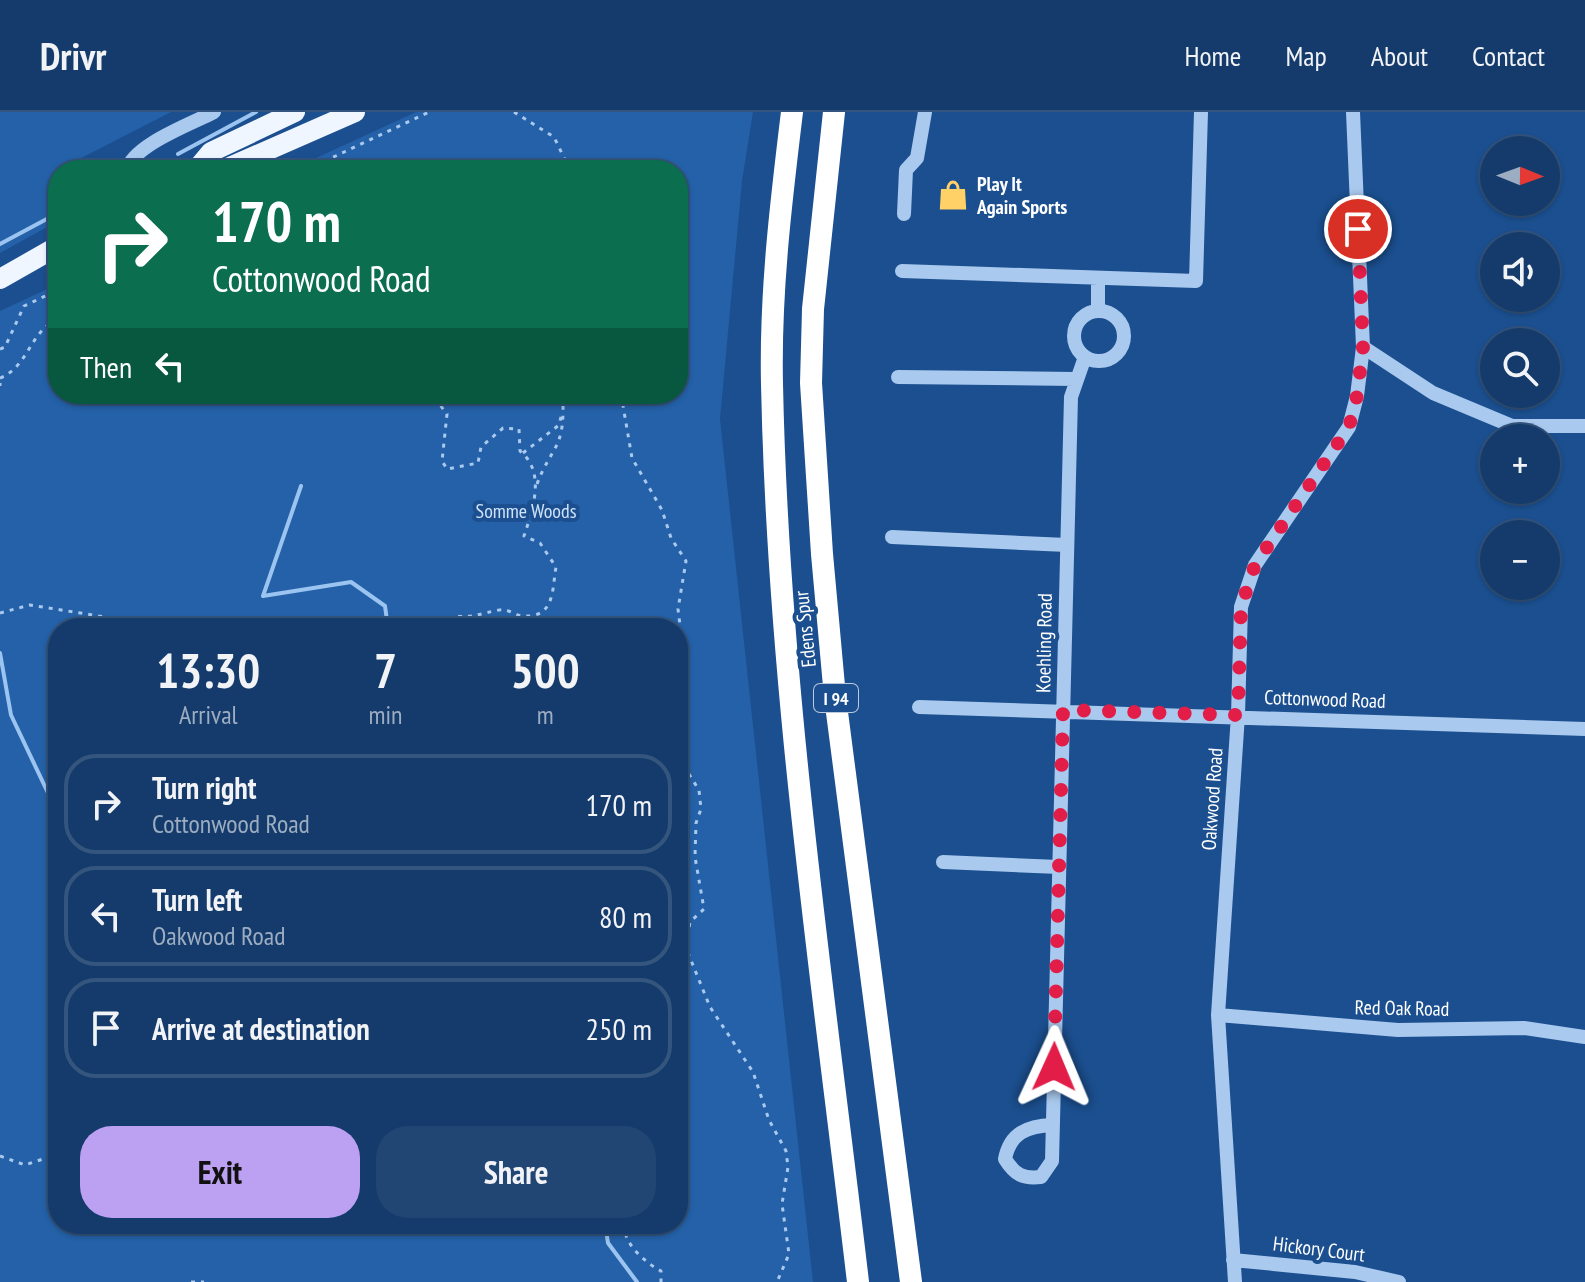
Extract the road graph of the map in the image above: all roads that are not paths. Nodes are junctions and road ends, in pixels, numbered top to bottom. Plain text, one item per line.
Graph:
1 (214, 112) edge
2 (295, 112) edge
3 (355, 112) edge
4 (792, 112) edge
5 (834, 112) edge
6 (925, 112) edge
7 (1201, 112) edge
8 (1353, 112) edge
9 (129, 160) edge
10 (207, 160) edge
11 (246, 160) edge
12 (904, 214) dead end
13 (48, 252) edge
14 (902, 271) dead end
15 (1098, 278) junction
16 (0, 279) edge
17 (1098, 311) junction
18 (1363, 347) junction
19 (1085, 357) junction
20 (898, 377) dead end
21 (1075, 379) junction
22 (1585, 426) edge
23 (892, 537) dead end
24 (1067, 545) junction
25 (919, 707) dead end
26 (1063, 710) junction
27 (1238, 715) junction
28 (1585, 729) edge
29 (943, 862) dead end
30 (1059, 867) junction
31 (1218, 1015) junction
32 (1585, 1037) edge
33 (1053, 1125) dead end
34 (1233, 1260) junction
35 (858, 1282) edge
36 (911, 1282) edge
37 (1235, 1282) edge
38 (1399, 1282) edge

1 - 9 street
2 - 10 main road
3 - 11 main road
4 - 35 highway, Edens Spur / I 94
5 - 36 highway, Edens Spur / I 94
6 - 12 street
7 - 15 street
8 - 18 street, Oakwood Road
13 - 16 main road
14 - 15 street
15 - 17 street
17 - 19 street
17 - 19 street
18 - 22 street
18 - 27 street, Oakwood Road
19 - 21 street, Koehling Road
20 - 21 street
21 - 24 street, Koehling Road
23 - 24 street
24 - 26 street, Koehling Road
25 - 26 street, Cottonwood Road
26 - 27 street, Cottonwood Road
26 - 30 street, Koehling Road
27 - 28 street, Cottonwood Road
27 - 31 street, Oakwood Road
29 - 30 street
30 - 33 street, Koehling Road
31 - 32 street, Red Oak Road
31 - 34 street, Oakwood Road
34 - 37 street, Oakwood Road
34 - 38 street, Hickory Court

